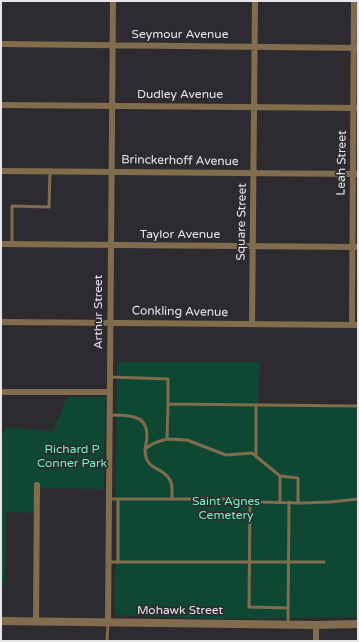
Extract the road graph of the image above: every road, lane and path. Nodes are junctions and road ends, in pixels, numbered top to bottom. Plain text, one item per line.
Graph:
1 (113, 1) edge
2 (255, 1) edge
3 (354, 1) edge
4 (1, 44) edge
5 (112, 46) junction
6 (255, 47) junction
7 (356, 48) edge
8 (1, 105) edge
9 (112, 106) junction
10 (254, 107) junction
11 (356, 108) edge
12 (1, 171) edge
13 (50, 171) junction
14 (111, 171) junction
15 (254, 173) junction
16 (356, 174) edge
17 (1, 244) edge
18 (12, 244) junction
19 (110, 245) junction
20 (253, 246) junction
21 (355, 247) edge
22 (1, 322) edge
23 (110, 322) junction
24 (252, 324) junction
25 (355, 325) edge
26 (110, 377) junction
27 (1, 392) edge
28 (109, 392) junction
29 (168, 404) junction
30 (256, 405) junction
31 (358, 406) edge
32 (109, 415) junction
33 (167, 440) junction
34 (145, 449) junction
35 (256, 454) junction
36 (280, 476) junction
37 (37, 485) dead end
38 (108, 499) junction
39 (118, 499) junction
40 (172, 499) junction
41 (358, 499) edge
42 (250, 501) junction
43 (280, 502) junction
44 (290, 502) junction
45 (298, 503) junction
46 (108, 562) junction
47 (118, 562) junction
48 (249, 562) junction
49 (289, 562) junction
50 (324, 562) dead end
51 (288, 608) junction
52 (1, 621) edge
53 (36, 622) junction
54 (108, 623) junction
55 (288, 624) junction
56 (358, 624) edge
57 (316, 625) junction
58 (107, 641) edge
59 (316, 641) edge

1 - 5 street, Arthur Street
2 - 6 street, Square Street
3 - 7 street, Leah Street
4 - 5 street, Seymour Avenue
5 - 6 street, Seymour Avenue
5 - 9 street, Arthur Street
6 - 7 street, Seymour Avenue
6 - 10 street, Square Street
7 - 11 street, Leah Street
8 - 9 street, Dudley Avenue
9 - 10 street, Dudley Avenue
9 - 14 street, Arthur Street
10 - 11 street, Dudley Avenue
10 - 15 street, Square Street
11 - 16 street, Leah Street
12 - 13 street, Brinckerhoff Avenue
13 - 14 street, Brinckerhoff Avenue
13 - 18 lane
14 - 15 street, Brinckerhoff Avenue
14 - 19 street, Arthur Street
15 - 16 street, Brinckerhoff Avenue
15 - 20 street, Square Street
16 - 21 street, Leah Street
17 - 18 street, Taylor Avenue
18 - 19 street, Taylor Avenue
19 - 20 street, Taylor Avenue
19 - 23 street, Arthur Street
20 - 21 street, Taylor Avenue
20 - 24 street, Square Street
21 - 25 street, Leah Street
22 - 23 street, Conkling Avenue
23 - 24 street, Conkling Avenue
23 - 26 street, Arthur Street
24 - 25 street, Conkling Avenue
26 - 28 street, Arthur Street
26 - 29 lane
27 - 28 street
28 - 32 street, Arthur Street
29 - 30 lane
29 - 33 lane
30 - 31 lane
30 - 35 lane
32 - 34 lane
32 - 38 street, Arthur Street
33 - 34 lane
33 - 35 lane
34 - 40 lane
35 - 36 lane
36 - 43 lane
36 - 45 lane
37 - 53 street
38 - 39 lane
38 - 46 street, Arthur Street
39 - 40 lane
39 - 47 lane
40 - 42 lane
41 - 45 lane
42 - 43 lane
42 - 48 lane
43 - 44 lane
44 - 45 lane
44 - 49 lane
46 - 47 lane
46 - 54 street, Arthur Street
47 - 48 lane
48 - 49 lane
48 - 51 lane
49 - 50 lane
49 - 51 lane
51 - 55 lane
52 - 53 street, Mohawk Street
53 - 54 street, Mohawk Street
54 - 55 street, Mohawk Street
54 - 58 lane
55 - 57 street, Mohawk Street
56 - 57 street, Mohawk Street
57 - 59 street

